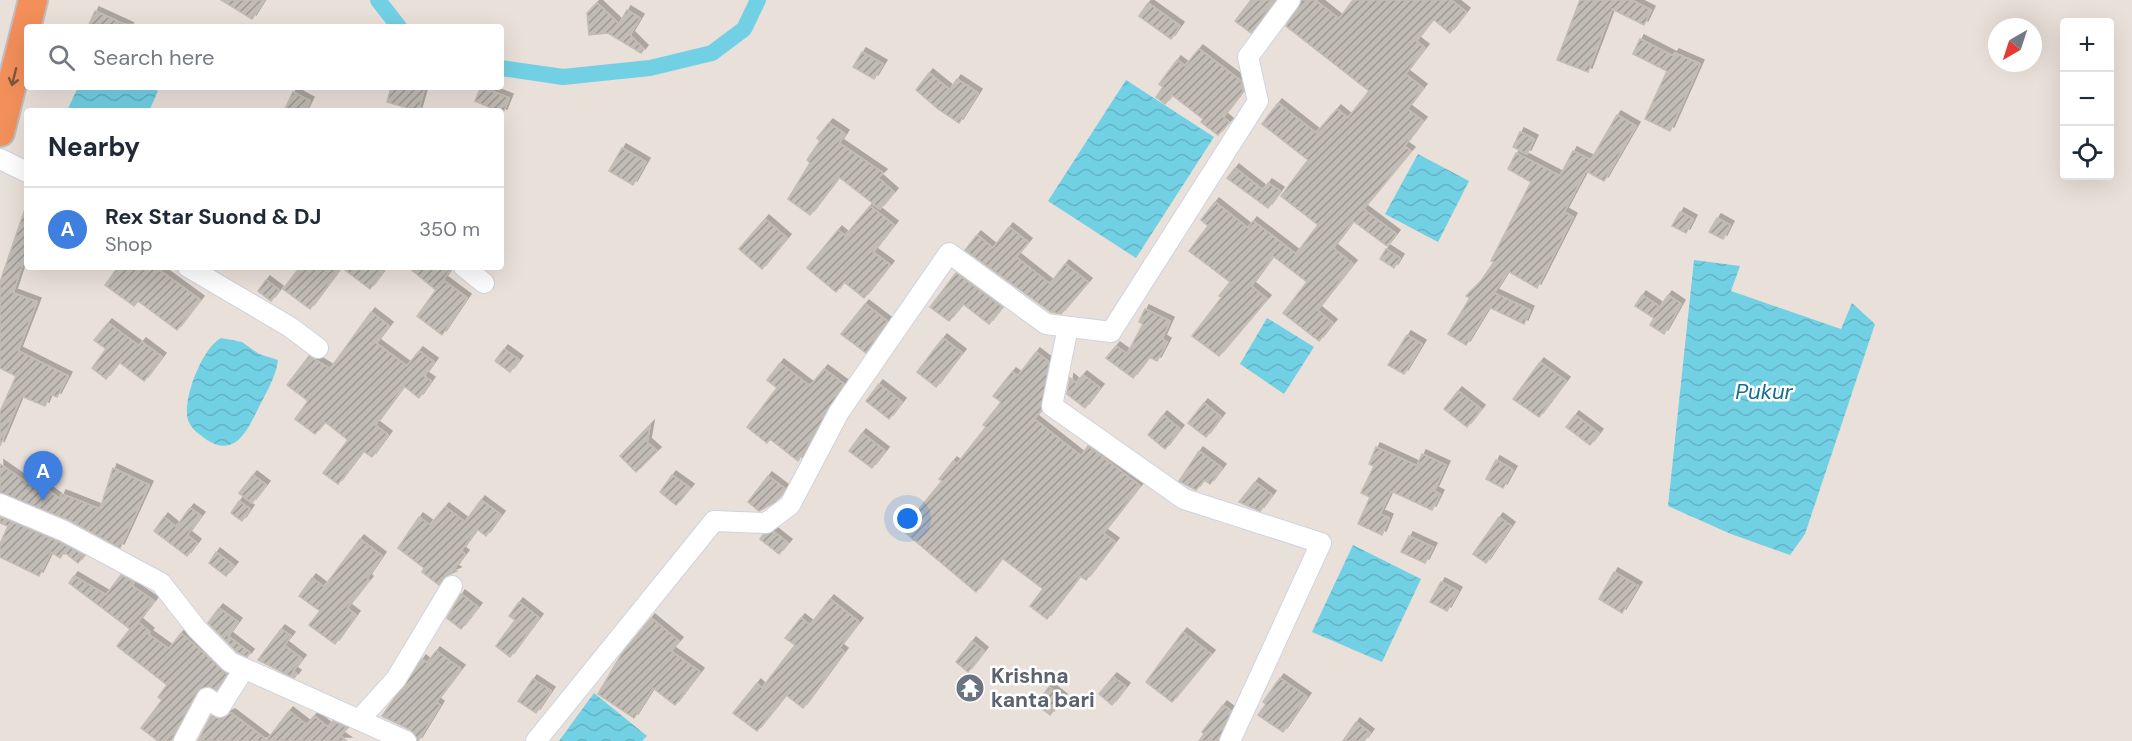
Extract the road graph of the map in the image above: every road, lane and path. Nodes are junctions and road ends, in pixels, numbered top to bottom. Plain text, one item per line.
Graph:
1 (33, 0) edge
2 (1290, 0) edge
3 (27, 24) edge
4 (24, 36) edge
5 (0, 132) edge
6 (0, 159) edge
7 (24, 171) edge
8 (193, 270) edge
9 (468, 270) edge
10 (484, 283) dead end
11 (1068, 327) junction
12 (318, 348) dead end
13 (0, 504) edge
14 (452, 586) dead end
15 (244, 669) junction
16 (360, 719) junction
17 (184, 741) edge
18 (406, 741) edge
19 (536, 741) edge
20 (1230, 741) edge

1 -> 3 highway
2 - 11 street
4 -> 5 highway
6 - 7 street
8 - 12 street
9 - 10 street
11 - 19 street
11 - 20 street
13 - 15 street
14 - 16 street
15 - 16 street
15 - 17 street
16 - 18 street

